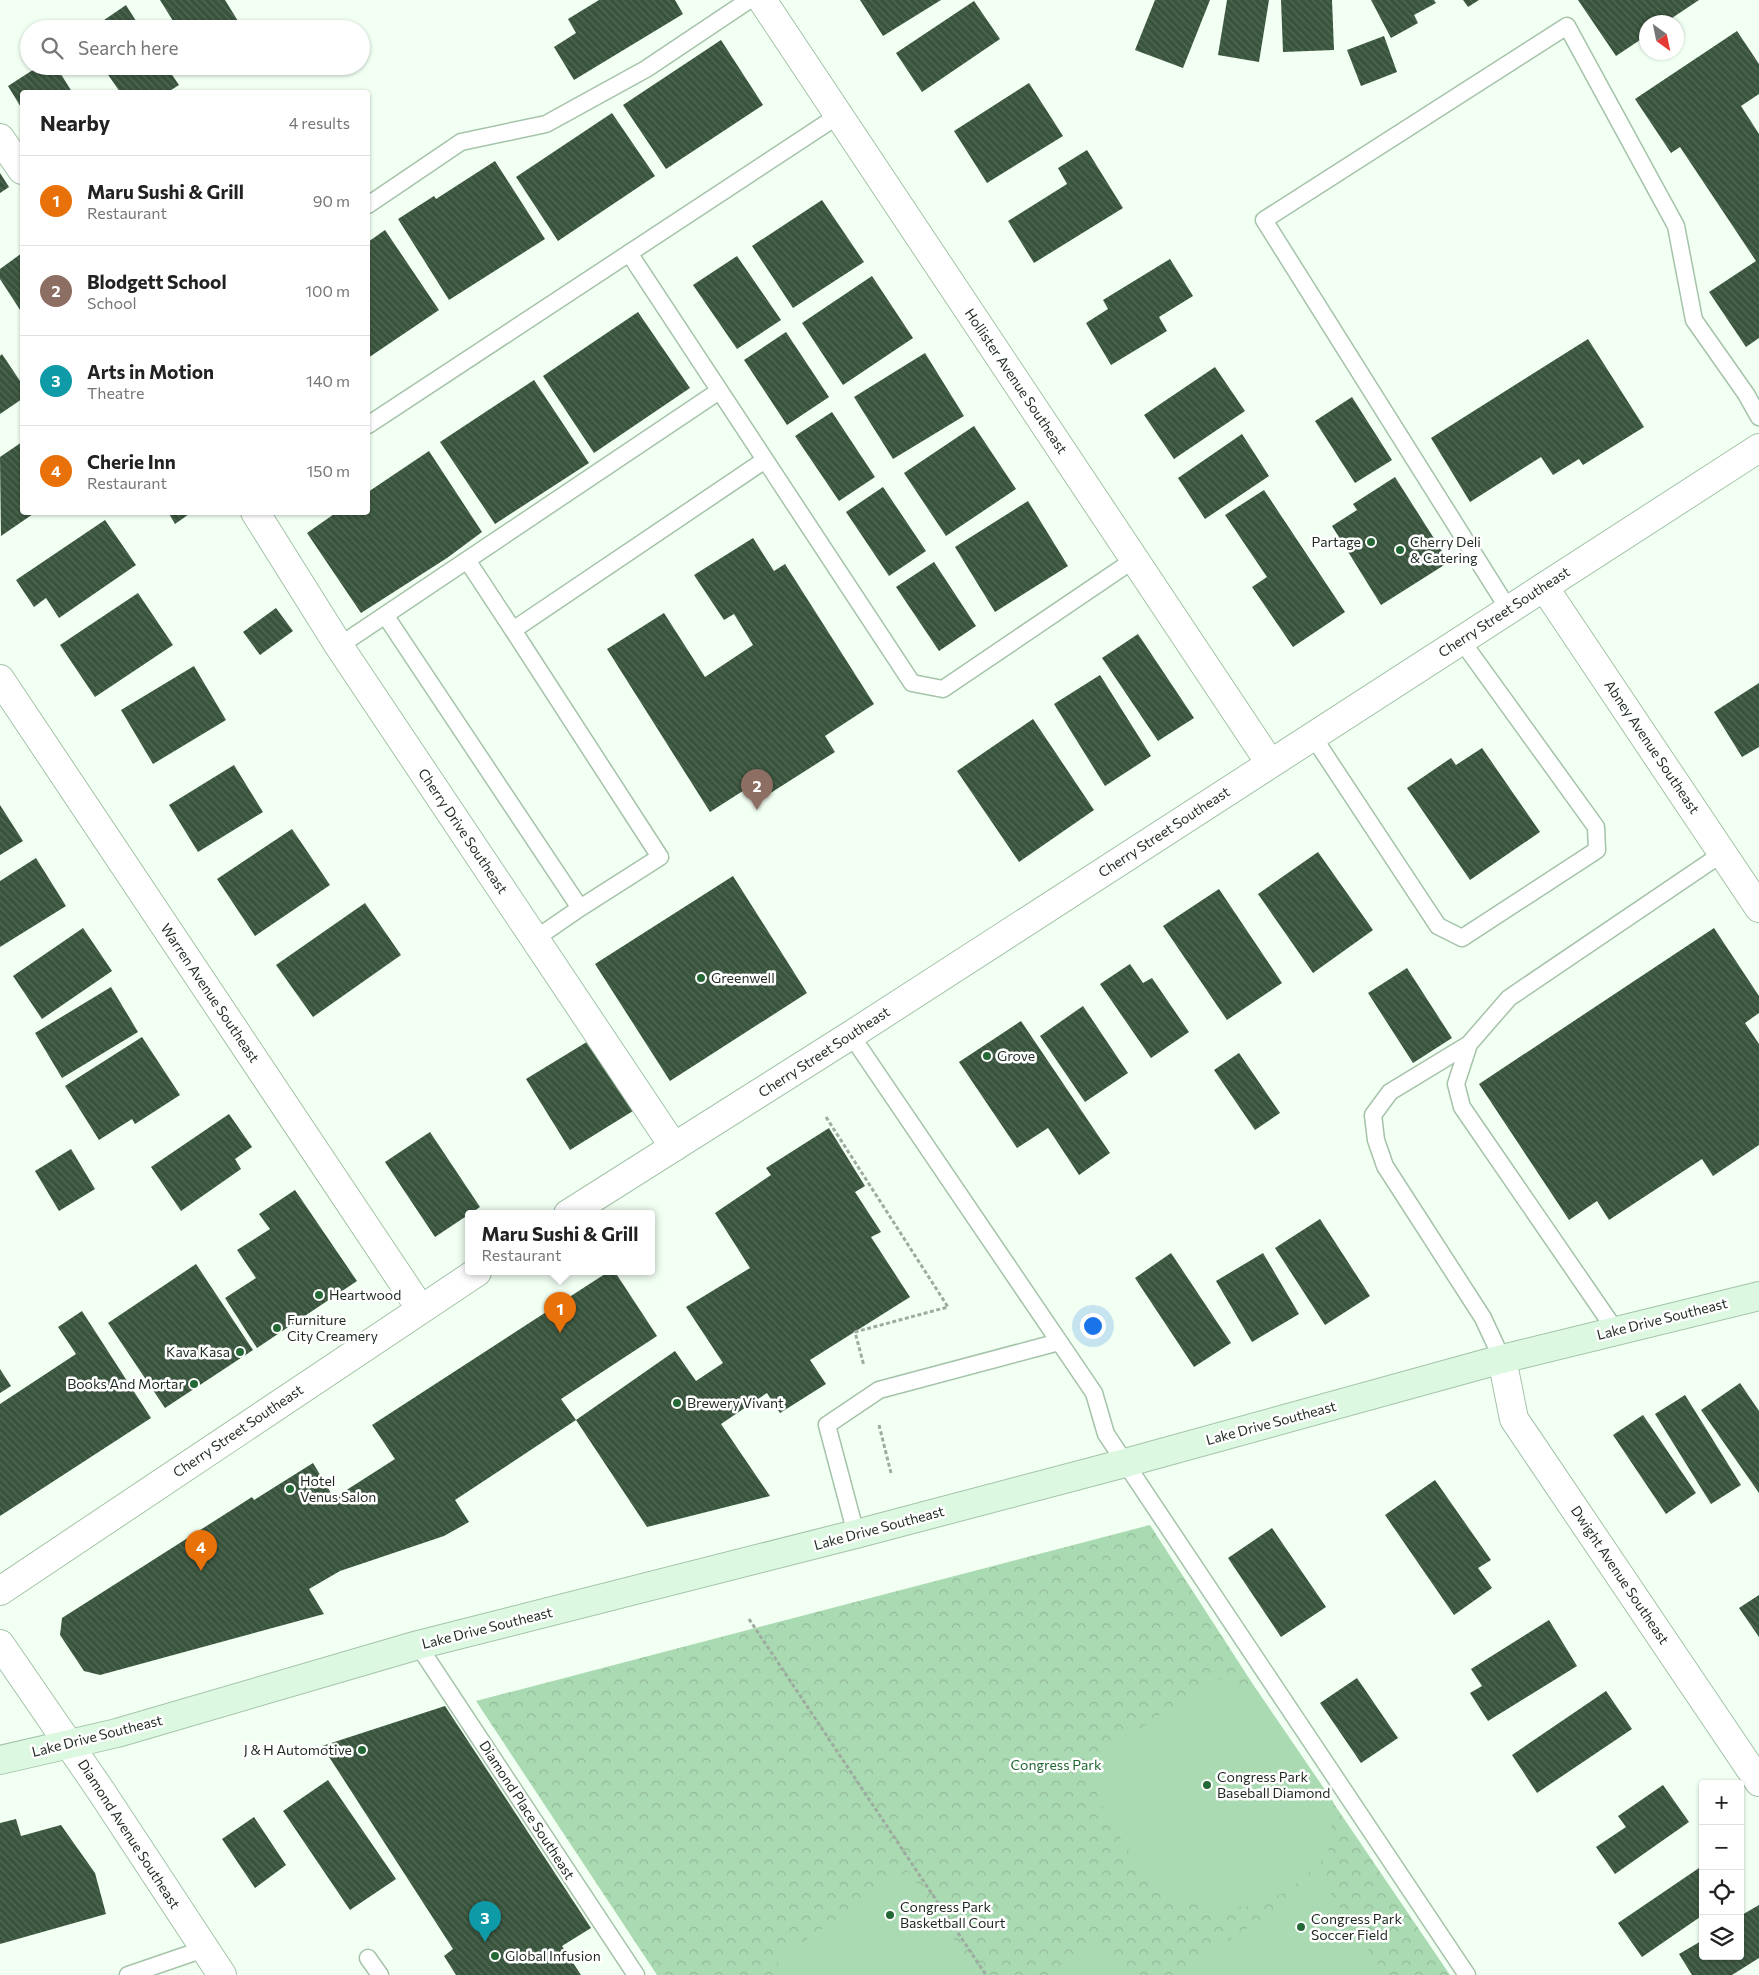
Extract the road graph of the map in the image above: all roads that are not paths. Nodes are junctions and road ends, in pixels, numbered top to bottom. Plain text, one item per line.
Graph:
1 (749, 0) edge
2 (762, 0) edge
3 (839, 115) junction
4 (0, 138) edge
5 (20, 167) edge
6 (370, 205) edge
7 (629, 254) junction
8 (719, 390) junction
9 (1759, 417) edge
10 (370, 424) edge
11 (1759, 448) edge
12 (764, 460) junction
13 (258, 515) edge
14 (1135, 559) junction
15 (466, 560) junction
16 (1544, 587) junction
17 (1509, 610) junction
18 (385, 615) junction
19 (513, 630) junction
20 (1461, 640) junction
21 (339, 646) junction
22 (0, 678) edge
23 (1312, 735) junction
24 (1270, 763) junction
25 (1723, 853) junction
26 (580, 908) junction
27 (1759, 908) edge
28 (535, 939) junction
29 (851, 1035) junction
30 (1469, 1044) junction
31 (674, 1147) junction
32 (574, 1210) edge
33 (472, 1275) edge
34 (1759, 1296) edge
35 (420, 1308) junction
36 (1616, 1331) junction
37 (1060, 1342) junction
38 (1502, 1359) junction
39 (1125, 1463) junction
40 (856, 1534) junction
41 (0, 1591) edge
42 (0, 1644) edge
43 (418, 1645) junction
44 (69, 1743) junction
45 (0, 1760) edge
46 (1759, 1782) edge
47 (204, 1948) junction
48 (368, 1958) dead end
49 (128, 1975) edge
50 (222, 1975) edge
51 (380, 1975) edge
52 (636, 1975) edge
53 (1467, 1975) edge

1 - 6 lane
2 - 3 street, Hollister Avenue Southeast
3 - 7 lane
3 - 14 street, Hollister Avenue Southeast
4 - 5 street
7 - 8 lane
7 - 10 lane
8 - 12 lane
8 - 15 lane
9 - 17 lane
11 - 16 street, Cherry Street Southeast
12 - 14 lane
12 - 19 lane
13 - 21 street, Cherry Drive Southeast
14 - 24 street, Hollister Avenue Southeast
15 - 18 lane
15 - 19 lane
16 - 17 street, Cherry Street Southeast
16 - 25 street, Abney Avenue Southeast
17 - 20 street, Cherry Street Southeast
18 - 21 lane
18 - 26 lane
19 - 26 lane
20 - 23 street, Cherry Street Southeast
20 - 23 lane
21 - 28 street, Cherry Drive Southeast
22 - 35 street, Warren Avenue Southeast
23 - 24 street, Cherry Street Southeast
24 - 29 street, Cherry Street Southeast
25 - 27 street, Abney Avenue Southeast
25 - 30 lane
26 - 28 lane
28 - 31 street, Cherry Drive Southeast
29 - 31 street, Cherry Street Southeast
29 - 37 lane
30 - 36 lane
30 - 38 lane
31 - 32 street, Cherry Street Southeast
33 - 35 street, Cherry Street Southeast
34 - 36 main road, Lake Drive Southeast
35 - 41 street, Cherry Street Southeast
36 - 38 main road, Lake Drive Southeast
37 - 39 lane
37 - 40 lane
38 - 39 main road, Lake Drive Southeast
38 - 46 street, Dwight Avenue Southeast
39 - 40 main road, Lake Drive Southeast
39 - 53 lane
40 - 43 main road, Lake Drive Southeast
42 - 44 street, Diamond Avenue Southeast
43 - 44 main road, Lake Drive Southeast
43 - 52 lane, Diamond Place Southeast
44 - 45 main road, Lake Drive Southeast
44 - 47 street, Diamond Avenue Southeast
47 - 49 lane
47 - 50 street, Diamond Avenue Southeast
48 - 51 lane

